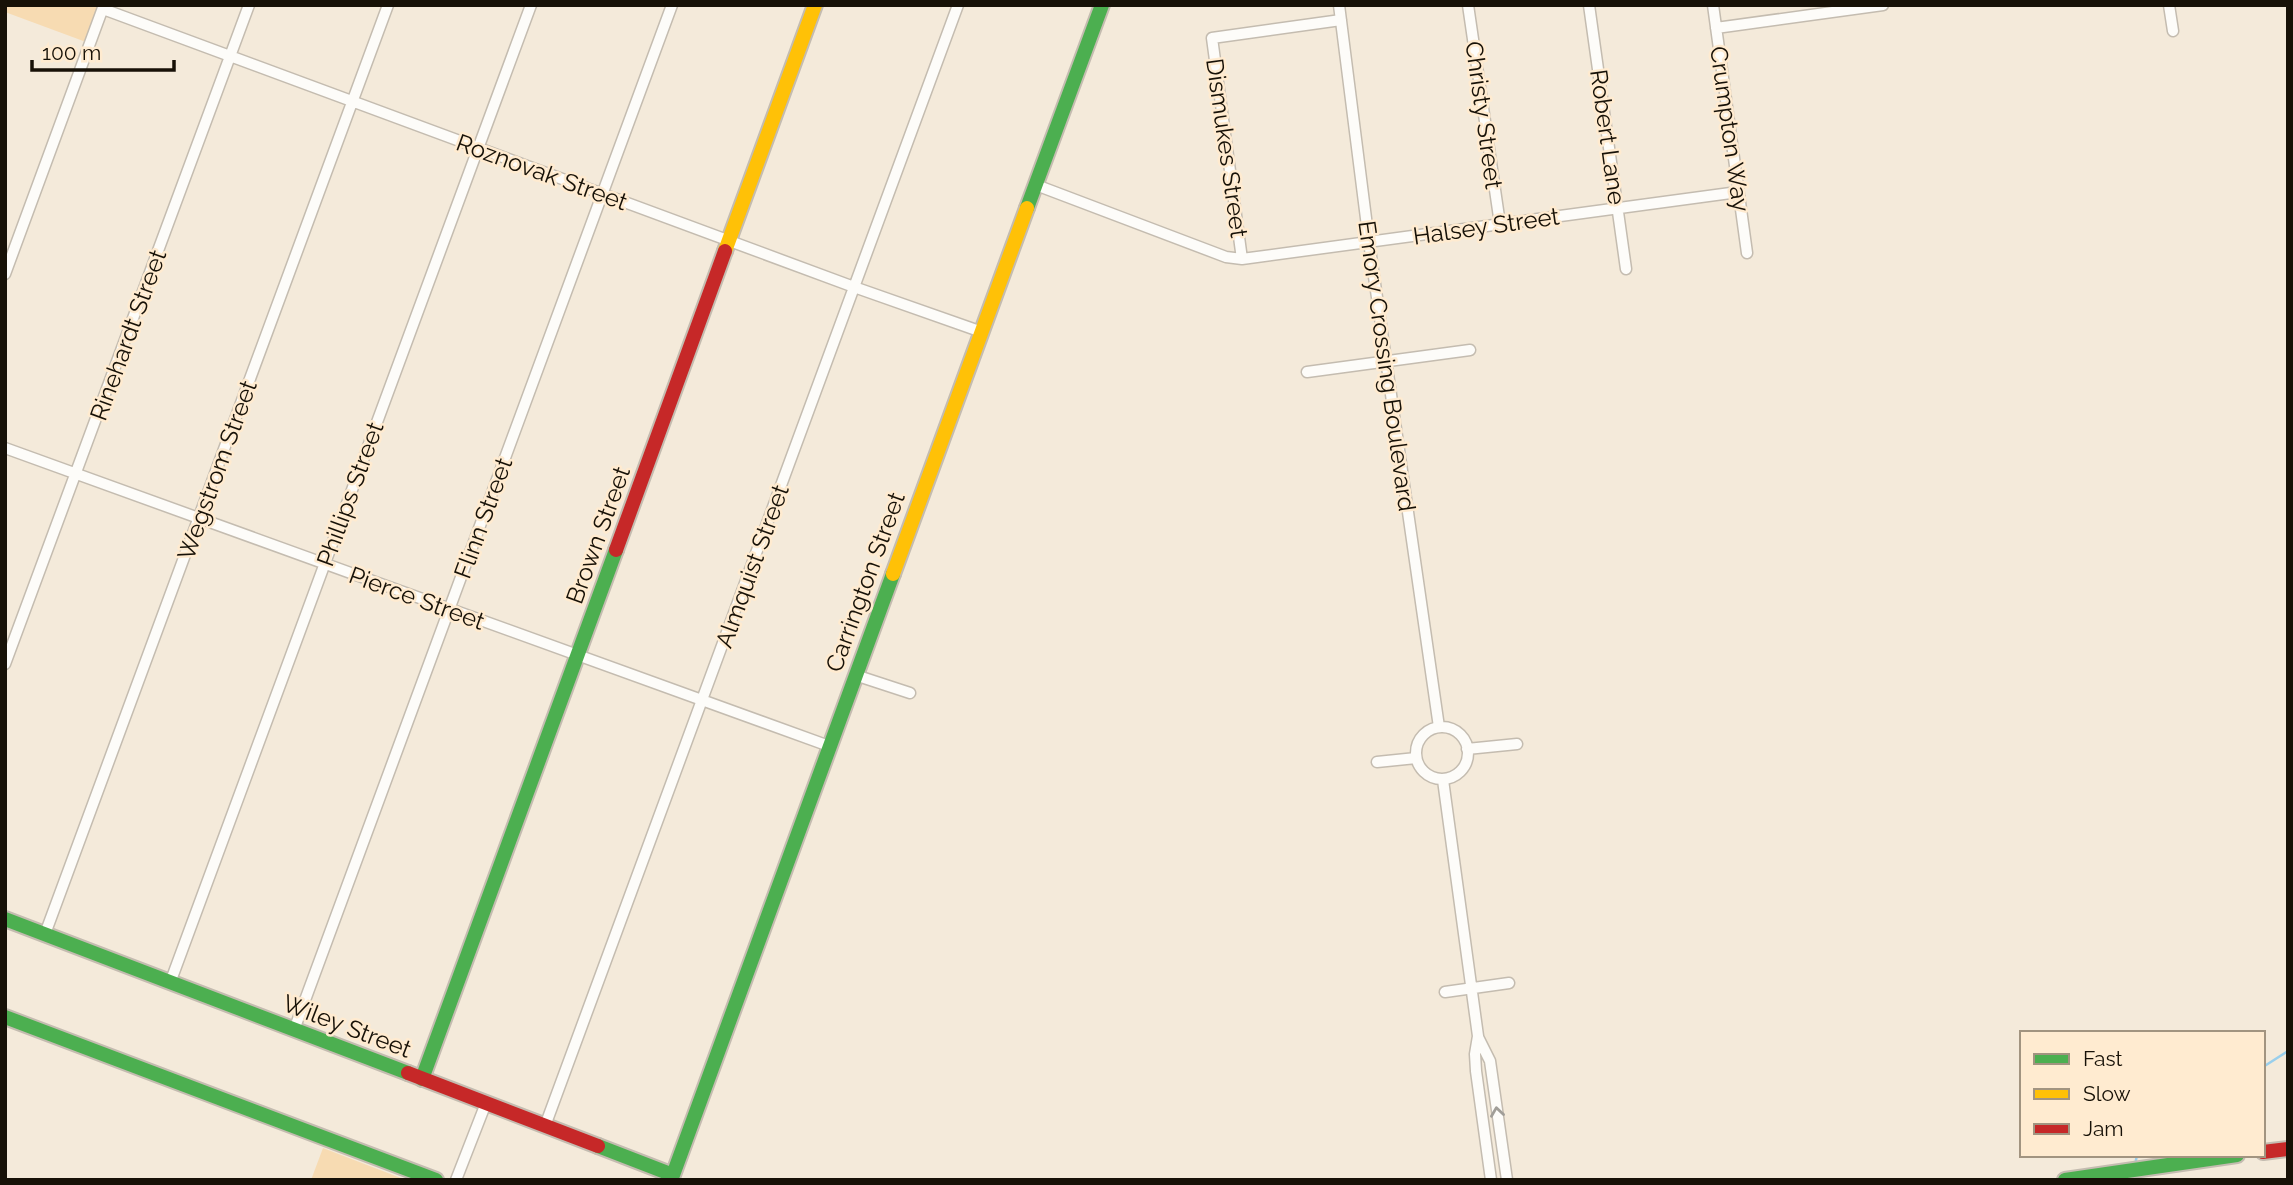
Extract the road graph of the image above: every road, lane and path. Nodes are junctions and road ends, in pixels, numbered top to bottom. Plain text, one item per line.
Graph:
1 (249, 5) edge
2 (388, 5) edge
3 (531, 5) edge
4 (672, 5) edge
5 (815, 5) edge
6 (958, 5) edge
7 (1102, 5) edge
8 (1339, 5) edge
9 (1468, 5) edge
10 (1589, 5) edge
11 (1713, 5) edge
12 (1883, 5) edge
13 (2169, 5) edge
14 (104, 7) edge
15 (1856, 7) edge
16 (1341, 20) junction
17 (1716, 28) junction
18 (2173, 32) dead end
19 (230, 56) junction
20 (353, 102) junction
21 (478, 148) junction
22 (1036, 185) junction
23 (1738, 192) junction
24 (603, 194) junction
25 (1618, 209) junction
26 (1500, 224) junction
27 (728, 241) junction
28 (1369, 242) junction
29 (1747, 253) dead end
30 (1242, 259) junction
31 (1626, 269) dead end
32 (5, 274) edge
33 (854, 288) junction
34 (982, 332) junction
35 (1470, 350) dead end
36 (1387, 362) junction
37 (1307, 372) dead end
38 (5, 448) edge
39 (77, 473) junction
40 (200, 519) junction
41 (324, 564) junction
42 (449, 609) junction
43 (578, 656) junction
44 (5, 664) edge
45 (855, 675) junction
46 (910, 693) dead end
47 (702, 701) junction
48 (1438, 727) junction
49 (1517, 744) dead end
50 (829, 746) junction
51 (1467, 749) junction
52 (1416, 758) junction
53 (1377, 762) dead end
54 (1443, 780) junction
55 (5, 919) edge
56 (45, 934) junction
57 (170, 983) junction
58 (1509, 983) dead end
59 (1472, 988) junction
60 (1445, 992) dead end
61 (5, 1017) edge
62 (294, 1030) junction
63 (1478, 1036) junction
64 (422, 1079) junction
65 (486, 1103) junction
66 (545, 1126) junction
67 (2288, 1149) edge
68 (2265, 1152) edge
69 (2224, 1157) edge
70 (673, 1175) joint
71 (436, 1180) edge
72 (456, 1180) edge
73 (1491, 1180) edge
74 (1507, 1180) edge
75 (2065, 1180) edge

1 - 19 street, Rinehardt Street
2 - 20 street, Wegstrom Street
3 - 21 street, Phillips Street
4 - 24 street, Flinn Street
5 - 27 street, Brown Street
6 - 33 street, Almquist Street
7 - 22 street, Carrington Street
8 - 16 street, Emory Crossing Boulevard
9 - 26 street, Christy Street
10 - 25 street, Robert Lane
11 - 17 street, Crumpton Way
12 - 15 street
13 - 18 street
14 - 19 street, Roznovak Street
14 - 32 street
15 - 17 street
16 - 28 street, Emory Crossing Boulevard
16 - 30 street, Dismukes Street
17 - 23 street, Crumpton Way
19 - 20 street, Roznovak Street
19 - 39 street, Rinehardt Street
20 - 21 street, Roznovak Street
20 - 40 street, Wegstrom Street
21 - 24 street, Roznovak Street
21 - 41 street, Phillips Street
22 - 30 street, Halsey Street
22 - 34 street, Carrington Street
23 - 25 street, Halsey Street
23 - 29 street, Crumpton Way
24 - 27 street, Roznovak Street
24 - 42 street, Flinn Street
25 - 26 street, Halsey Street
25 - 31 street, Robert Lane
26 - 28 street, Halsey Street
27 - 33 street, Roznovak Street
27 - 43 street, Brown Street
28 - 30 street, Halsey Street
28 - 36 street, Emory Crossing Boulevard
33 - 34 street, Roznovak Street
33 - 47 street, Almquist Street
34 - 45 street, Carrington Street
35 - 36 street
36 - 37 street
36 - 48 street, Emory Crossing Boulevard
38 - 39 street, Pierce Street
39 - 40 street, Pierce Street
39 - 44 street, Rinehardt Street
40 - 41 street, Pierce Street
40 - 56 street, Wegstrom Street
41 - 42 street, Pierce Street
41 - 57 street, Phillips Street
42 - 43 street, Pierce Street
42 - 62 street, Flinn Street
43 - 47 street, Pierce Street
43 - 64 street, Brown Street
45 - 46 street
45 - 50 street, Carrington Street
47 - 50 street, Pierce Street
47 - 66 street, Almquist Street
48 - 51 street
48 - 52 street
49 - 51 street
50 - 70 street, Carrington Street
51 - 54 street
52 - 53 street
52 - 54 street
54 - 59 street
55 - 56 street, Wiley Street
56 - 57 street, Wiley Street
57 - 62 street, Wiley Street
58 - 59 street
59 - 60 street
59 - 63 street
61 - 71 street
62 - 64 street, Wiley Street
63 - 73 street
74 -> 63 street
64 - 65 street, Wiley Street
65 - 66 street, Wiley Street
65 - 72 street
66 - 70 street, Wiley Street
67 - 68 street
69 - 75 street

